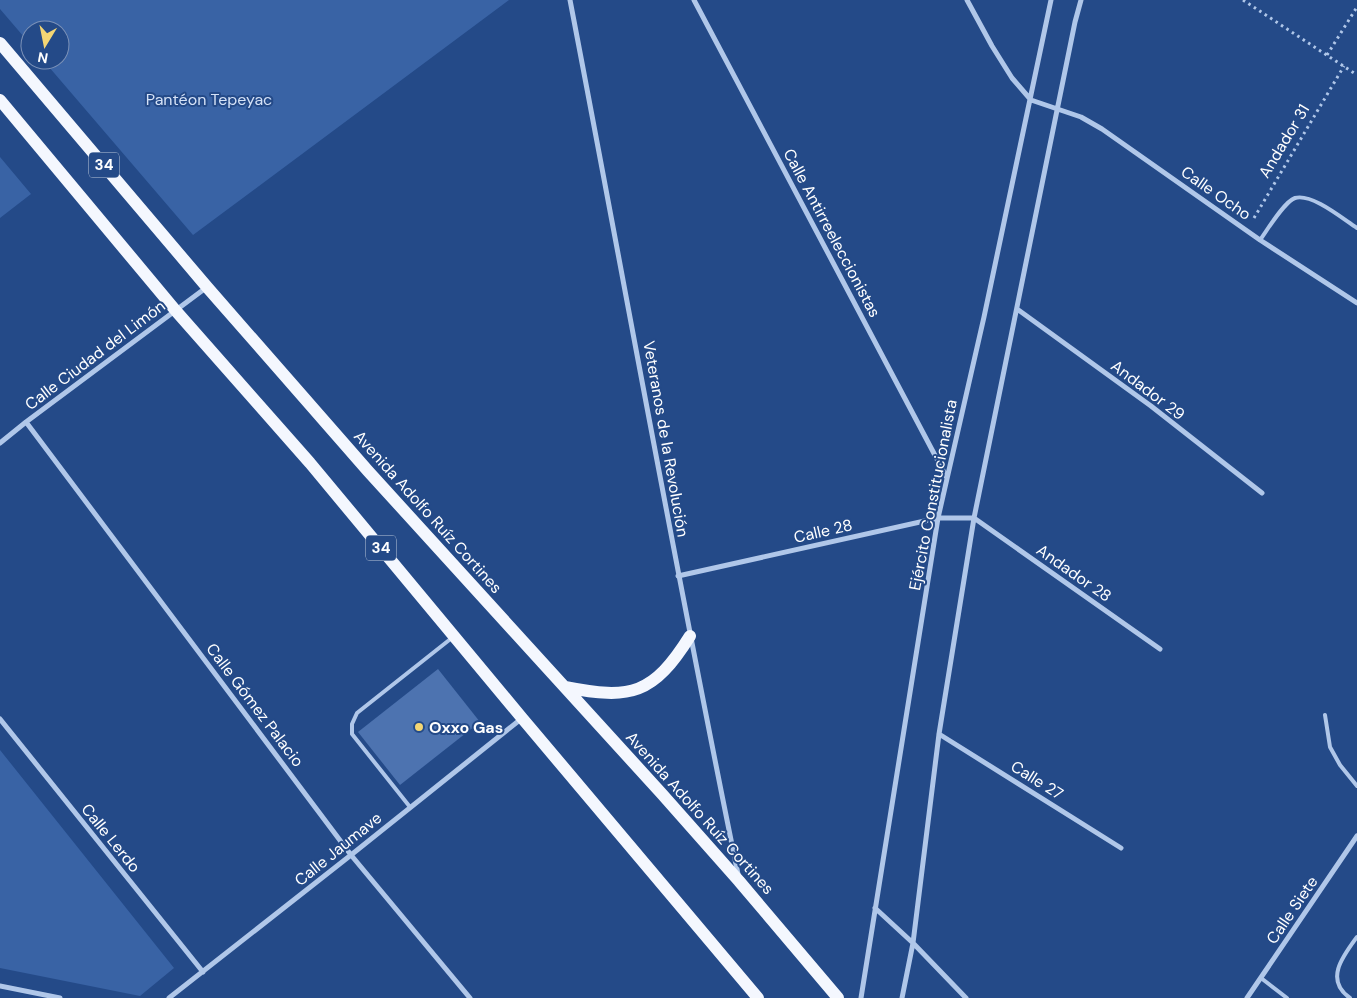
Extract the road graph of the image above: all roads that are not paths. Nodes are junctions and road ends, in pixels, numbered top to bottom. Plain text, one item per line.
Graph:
1 (570, 0) edge
2 (694, 0) edge
3 (967, 0) edge
4 (1051, 0) edge
5 (1081, 0) edge
6 (0, 44) edge
7 (0, 100) edge
8 (1031, 100) junction
9 (1058, 108) junction
10 (1357, 228) edge
11 (1260, 240) junction
12 (206, 287) junction
13 (1357, 303) edge
14 (1017, 309) junction
15 (176, 311) junction
16 (26, 422) junction
17 (0, 443) edge
18 (947, 479) junction
19 (1262, 493) dead end
20 (938, 518) junction
21 (974, 518) junction
22 (678, 576) junction
23 (454, 636) junction
24 (690, 636) junction
25 (1160, 649) dead end
26 (565, 687) junction
27 (1325, 715) dead end
28 (522, 718) junction
29 (0, 719) edge
30 (939, 734) junction
31 (1357, 786) edge
32 (410, 807) junction
33 (1357, 836) edge
34 (1121, 848) dead end
35 (351, 855) junction
36 (739, 881) junction
37 (875, 908) junction
38 (1357, 937) edge
39 (913, 943) junction
40 (202, 972) junction
41 (1261, 978) junction
42 (0, 986) edge
43 (60, 998) edge
44 (169, 998) edge
45 (470, 998) edge
46 (758, 998) edge
47 (838, 998) edge
48 (860, 998) edge
49 (902, 998) edge
50 (966, 998) edge
51 (1248, 998) edge
52 (1287, 998) edge
53 (1350, 998) edge

1 - 22 street, Veteranos de la Revolución
2 - 18 street, Calle Antirreeleccionistas
3 - 8 street
4 - 8 street, Ejército Constitucionalista
5 - 9 street
6 - 12 main road, Avenida Adolfo Ruíz Cortines / 34
7 - 15 main road, 34
8 - 9 street, Calle Ocho
8 - 18 street, Ejército Constitucionalista
9 - 11 street, Calle Ocho
9 - 14 street
10 - 11 lane
11 - 13 street, Calle Ocho
12 - 15 street, Calle Ciudad del Limón
12 - 26 main road, Avenida Adolfo Ruíz Cortines / 34
14 - 19 street, Andador 29
14 - 21 street
15 - 16 street, Calle Ciudad del Limón
15 - 23 main road, 34
16 - 17 street, Calle Ciudad del Limón
16 - 35 street, Calle Gómez Palacio
18 - 20 street, Ejército Constitucionalista
20 - 21 street, Calle 28
20 - 22 street, Calle 28
20 - 37 street, Ejército Constitucionalista
21 - 25 street, Andador 28
21 - 30 street
22 - 24 street, Veteranos de la Revolución
23 - 28 main road, 34
23 - 32 lane
24 - 26 main road
24 - 36 street, Veteranos de la Revolución
26 - 36 main road, Avenida Adolfo Ruíz Cortines / 34
27 - 31 lane
28 - 32 street, Calle Jaumave
28 - 46 main road, 34
29 - 40 street, Calle Lerdo
30 - 34 street, Calle 27
30 - 39 street
32 - 35 street, Calle Jaumave
33 - 41 street, Calle Siete
35 - 40 street, Calle Jaumave
35 - 45 street, Calle Gómez Palacio
36 - 47 main road, Avenida Adolfo Ruíz Cortines / 34
37 - 39 street
37 - 48 street, Ejército Constitucionalista
38 - 53 lane
39 - 49 street
39 - 50 street
40 - 44 street, Calle Jaumave
41 - 51 street, Calle Siete
41 - 52 lane
42 - 43 street

